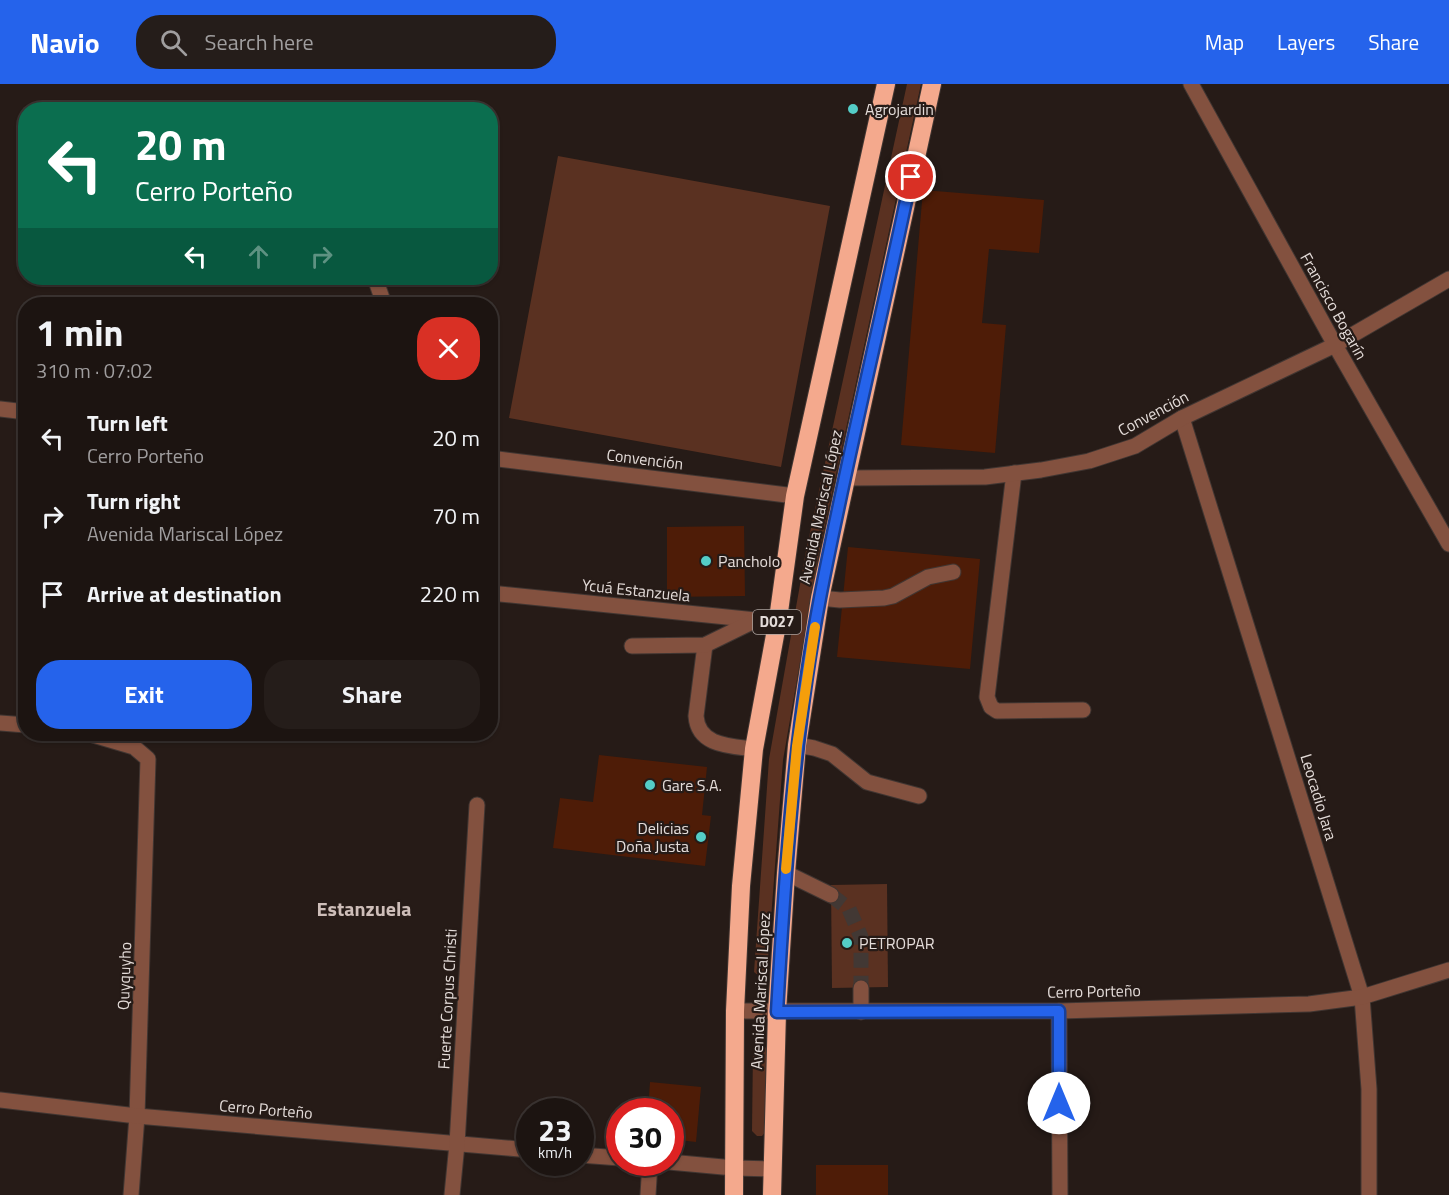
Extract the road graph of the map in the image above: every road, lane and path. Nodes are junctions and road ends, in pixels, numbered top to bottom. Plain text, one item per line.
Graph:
1 (886, 84) edge
2 (932, 84) edge
3 (1191, 84) edge
4 (1449, 279) edge
5 (1335, 345) junction
6 (0, 409) edge
7 (18, 411) edge
8 (1182, 418) junction
9 (498, 459) edge
10 (1014, 473) junction
11 (846, 478) junction
12 (795, 496) junction
13 (1449, 544) edge
14 (953, 572) dead end
15 (498, 594) edge
16 (820, 598) junction
17 (778, 619) junction
18 (756, 620) junction
19 (705, 645) junction
20 (632, 646) dead end
21 (1083, 710) dead end
22 (0, 723) edge
23 (18, 724) edge
24 (114, 741) edge
25 (797, 746) junction
26 (754, 749) junction
27 (919, 796) dead end
28 (477, 805) dead end
29 (786, 873) junction
30 (831, 895) tunnel mouth
31 (1449, 970) edge
32 (861, 988) tunnel mouth
33 (1362, 997) junction
34 (735, 1011) junction
35 (1059, 1011) junction
36 (777, 1012) junction
37 (861, 1012) junction
38 (0, 1101) edge
39 (137, 1116) junction
40 (457, 1143) junction
41 (516, 1149) edge
42 (684, 1163) edge
43 (734, 1168) junction
44 (772, 1169) junction
45 (649, 1176) edge
46 (131, 1195) edge
47 (452, 1195) edge
48 (648, 1195) edge
49 (734, 1195) edge
50 (772, 1195) edge
51 (1060, 1195) edge
52 (1369, 1195) edge

1 - 12 highway, Avenida Mariscal López / D027
2 - 11 highway, Avenida Mariscal López / D027
3 - 5 street, Francisco Bogarín
4 - 5 street, Convención
5 - 8 street, Convención
5 - 13 street, Francisco Bogarín
6 - 7 street
8 - 10 street, Convención
8 - 33 street, Leocadio Jara
9 - 12 street, Convención
10 - 11 street, Convención
10 - 21 street
11 - 16 highway, Avenida Mariscal López / D027
12 - 17 highway, Avenida Mariscal López / D027
14 - 16 street
15 - 18 street, Ycuá Estanzuela
16 - 25 highway, Avenida Mariscal López / D027
17 - 18 street, Ycuá Estanzuela
17 - 26 highway, Avenida Mariscal López / D027
18 - 19 street
19 - 20 street
19 - 26 street
22 - 23 street
24 - 39 street, Quyquyho
25 - 27 street
25 - 29 highway, Avenida Mariscal López / D027
26 - 34 highway, Avenida Mariscal López / D027
28 - 40 street, Fuerte Corpus Christi
29 - 30 street
29 - 36 highway, Avenida Mariscal López / D027
31 - 33 street, Cerro Porteño
32 - 37 street
33 - 35 street, Cerro Porteño
33 - 52 street, Leocadio Jara
34 - 36 street, Cerro Porteño
34 - 43 highway, Avenida Mariscal López / D027
35 - 37 street, Cerro Porteño
35 - 51 street
36 - 37 street, Cerro Porteño
36 - 44 highway, Avenida Mariscal López / D027
38 - 39 street, Cerro Porteño
39 - 40 street, Cerro Porteño
39 - 46 street, Quyquyho
40 - 41 street, Cerro Porteño
40 - 47 street, Fuerte Corpus Christi
42 - 43 street
43 - 44 street
43 - 49 highway, Avenida Mariscal López / D027
44 - 50 highway, Avenida Mariscal López / D027
45 - 48 street

